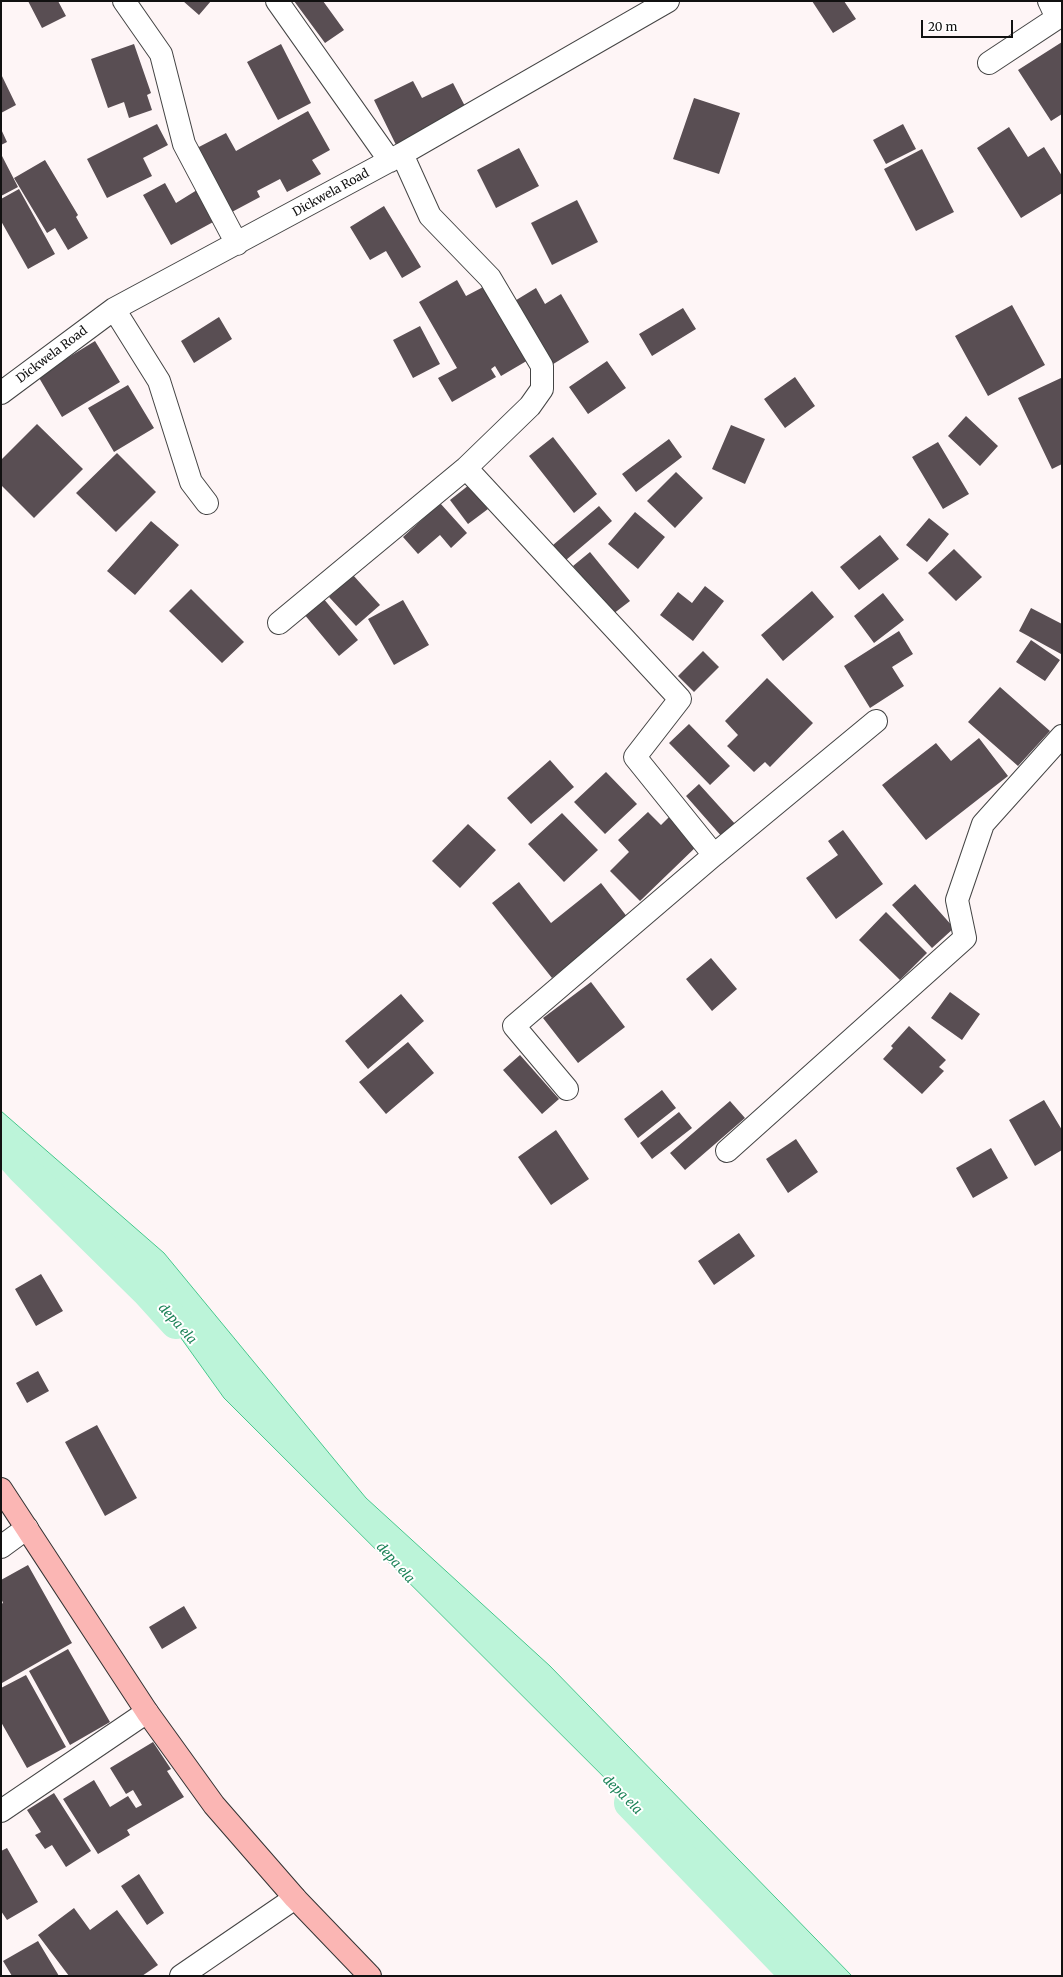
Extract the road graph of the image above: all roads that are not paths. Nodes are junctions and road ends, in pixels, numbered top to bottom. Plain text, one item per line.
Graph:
1 (124, 1) edge
2 (277, 1) edge
3 (668, 1) edge
4 (1049, 1) edge
5 (989, 63) dead end
6 (396, 157) junction
7 (237, 244) junction
8 (114, 309) junction
9 (1, 393) edge
10 (466, 468) junction
11 (208, 503) dead end
12 (279, 623) dead end
13 (876, 721) dead end
14 (1062, 736) edge
15 (714, 856) junction
16 (567, 1090) dead end
17 (727, 1151) dead end
18 (1, 1489) edge
19 (27, 1528) junction
20 (1, 1547) edge
21 (147, 1712) junction
22 (1, 1810) edge
23 (295, 1898) junction
24 (181, 1976) edge
25 (370, 1976) edge

1 - 7 street
2 - 6 street
3 - 6 street, Dickwela Road
4 - 5 street
6 - 7 street, Dickwela Road
6 - 10 street
7 - 8 street, Dickwela Road
8 - 9 street, Dickwela Road
8 - 11 street
10 - 12 street
10 - 15 street
13 - 15 street
14 - 17 street
15 - 16 street
18 - 19 street
19 - 20 street
19 - 21 street
21 - 22 street
21 - 23 street
23 - 24 street
23 - 25 street

